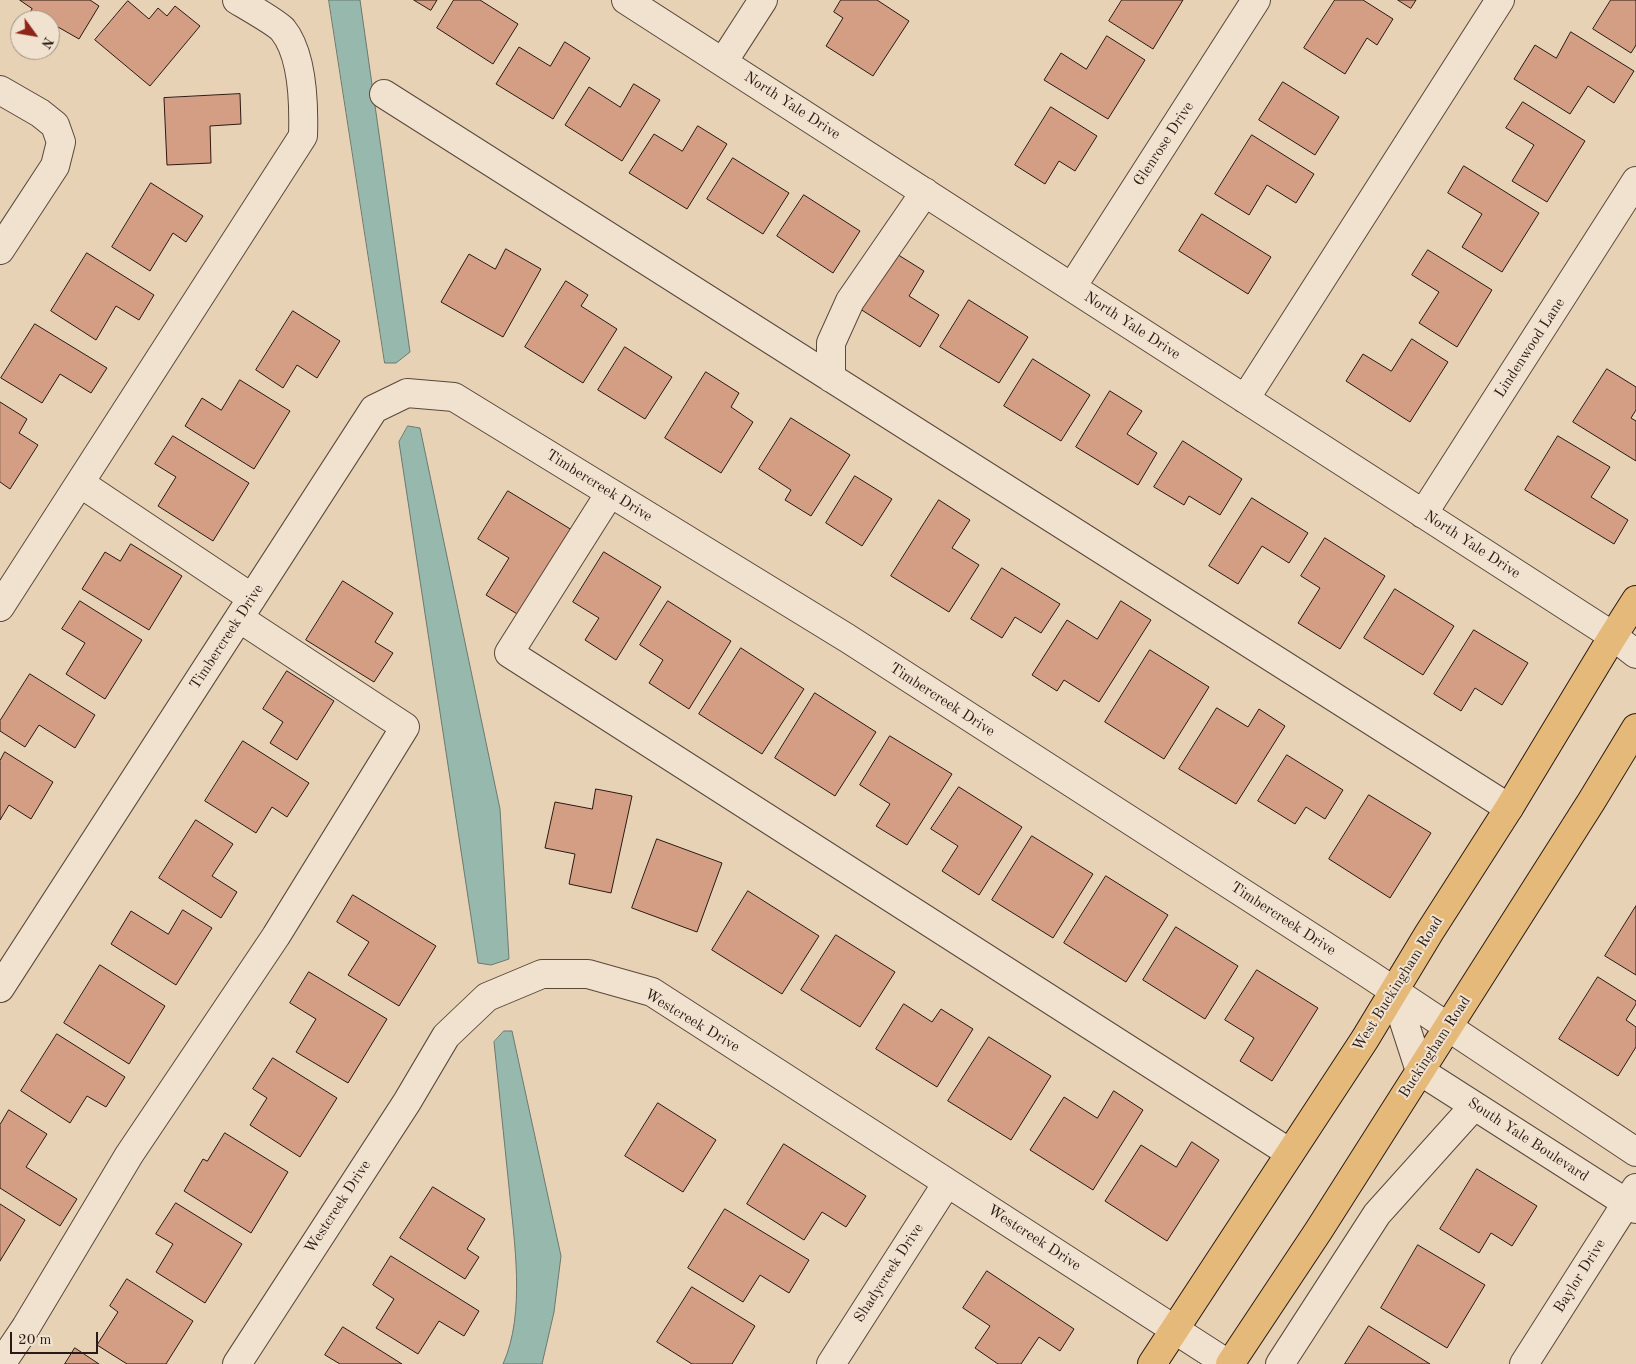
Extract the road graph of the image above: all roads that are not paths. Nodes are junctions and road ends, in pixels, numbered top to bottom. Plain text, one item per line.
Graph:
1 (237, 0) edge
2 (626, 0) edge
3 (763, 0) edge
4 (1256, 0) edge
5 (1500, 0) edge
6 (723, 62) junction
7 (0, 90) edge
8 (384, 94) dead end
9 (1636, 181) edge
10 (925, 192) junction
11 (0, 250) edge
12 (1072, 287) junction
13 (831, 378) junction
14 (1245, 399) junction
15 (80, 483) junction
16 (610, 493) junction
17 (1423, 514) junction
18 (1636, 600) edge
19 (0, 607) edge
20 (245, 608) junction
21 (1613, 636) junction
22 (1636, 654) edge
23 (1636, 728) edge
24 (1510, 808) junction
25 (0, 988) edge
26 (1394, 991) junction
27 (1448, 1026) junction
28 (1420, 1071) junction
29 (1474, 1106) junction
30 (1636, 1152) edge
31 (1290, 1153) junction
32 (947, 1182) junction
33 (1633, 1200) edge
34 (1175, 1329) junction
35 (1, 1364) edge
36 (237, 1364) edge
37 (831, 1364) edge
38 (1152, 1364) edge
39 (1229, 1364) edge
40 (1280, 1364) edge
41 (1524, 1364) edge

1 - 15 street
2 - 6 street, North Yale Drive
3 - 6 street
4 - 12 street, Glenrose Drive
5 - 14 street
6 - 10 street, North Yale Drive
7 - 11 street
8 - 13 street
9 - 17 street, Lindenwood Lane
10 - 12 street, North Yale Drive
10 - 13 street
12 - 14 street, North Yale Drive
13 - 24 street
14 - 17 street, North Yale Drive
15 - 19 street
15 - 20 street
16 - 20 street, Timbercreek Drive
16 - 26 street, Timbercreek Drive
16 - 31 street
17 - 21 street, North Yale Drive
18 - 21 main road, West Buckingham Road
20 - 25 street, Timbercreek Drive
20 - 35 street
21 - 22 street, North Yale Drive
21 - 24 main road, West Buckingham Road
23 - 27 main road, Buckingham Road
24 - 26 main road, West Buckingham Road
26 - 27 street, Timbercreek Drive
26 - 28 street
26 - 31 main road, West Buckingham Road
27 - 28 main road, Buckingham Road
27 - 30 street
28 - 29 street, South Yale Boulevard
28 - 39 main road, Buckingham Road
29 - 33 street, South Yale Boulevard
29 - 40 street
31 - 34 main road, West Buckingham Road
32 - 34 street, Westcreek Drive
32 - 36 street, Westcreek Drive
32 - 37 street, Shadycreek Drive
33 - 41 street, Baylor Drive
34 - 38 main road, West Buckingham Road
34 - 39 street, Westcreek Drive

